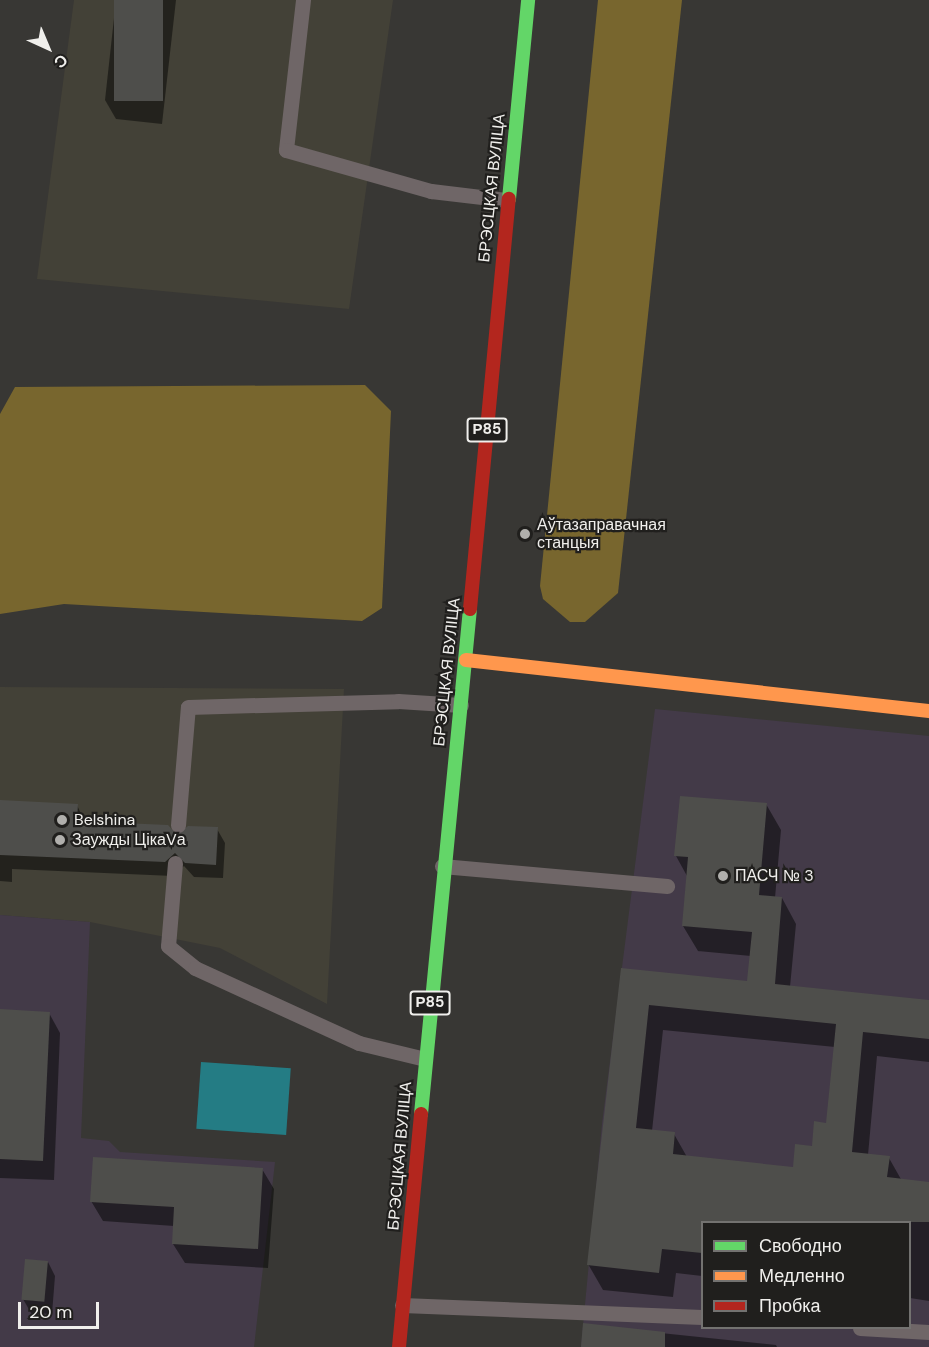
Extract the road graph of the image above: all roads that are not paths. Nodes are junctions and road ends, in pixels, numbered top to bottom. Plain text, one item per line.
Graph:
1 (303, 0) edge
2 (528, 0) edge
3 (507, 200) junction
4 (466, 660) junction
5 (461, 705) junction
6 (929, 711) edge
7 (178, 825) dead end
8 (175, 863) dead end
9 (442, 866) junction
10 (667, 886) dead end
11 (425, 1059) junction
12 (402, 1305) junction
13 (701, 1317) edge
14 (877, 1329) edge
15 (929, 1332) edge
16 (399, 1347) edge

1 - 3 lane
2 - 3 main road, БРЭСЦКАЯ ВУЛІЦА / Р85
3 - 4 main road, БРЭСЦКАЯ ВУЛІЦА / Р85
4 - 5 main road, БРЭСЦКАЯ ВУЛІЦА / Р85
4 - 6 main road
5 - 7 lane
5 - 9 main road, БРЭСЦКАЯ ВУЛІЦА / Р85
8 - 11 lane
9 - 10 lane
9 - 11 main road, БРЭСЦКАЯ ВУЛІЦА / Р85
11 - 12 main road, БРЭСЦКАЯ ВУЛІЦА / Р85
12 - 13 lane
12 - 16 main road, БРЭСЦКАЯ ВУЛІЦА / Р85
14 - 15 lane

